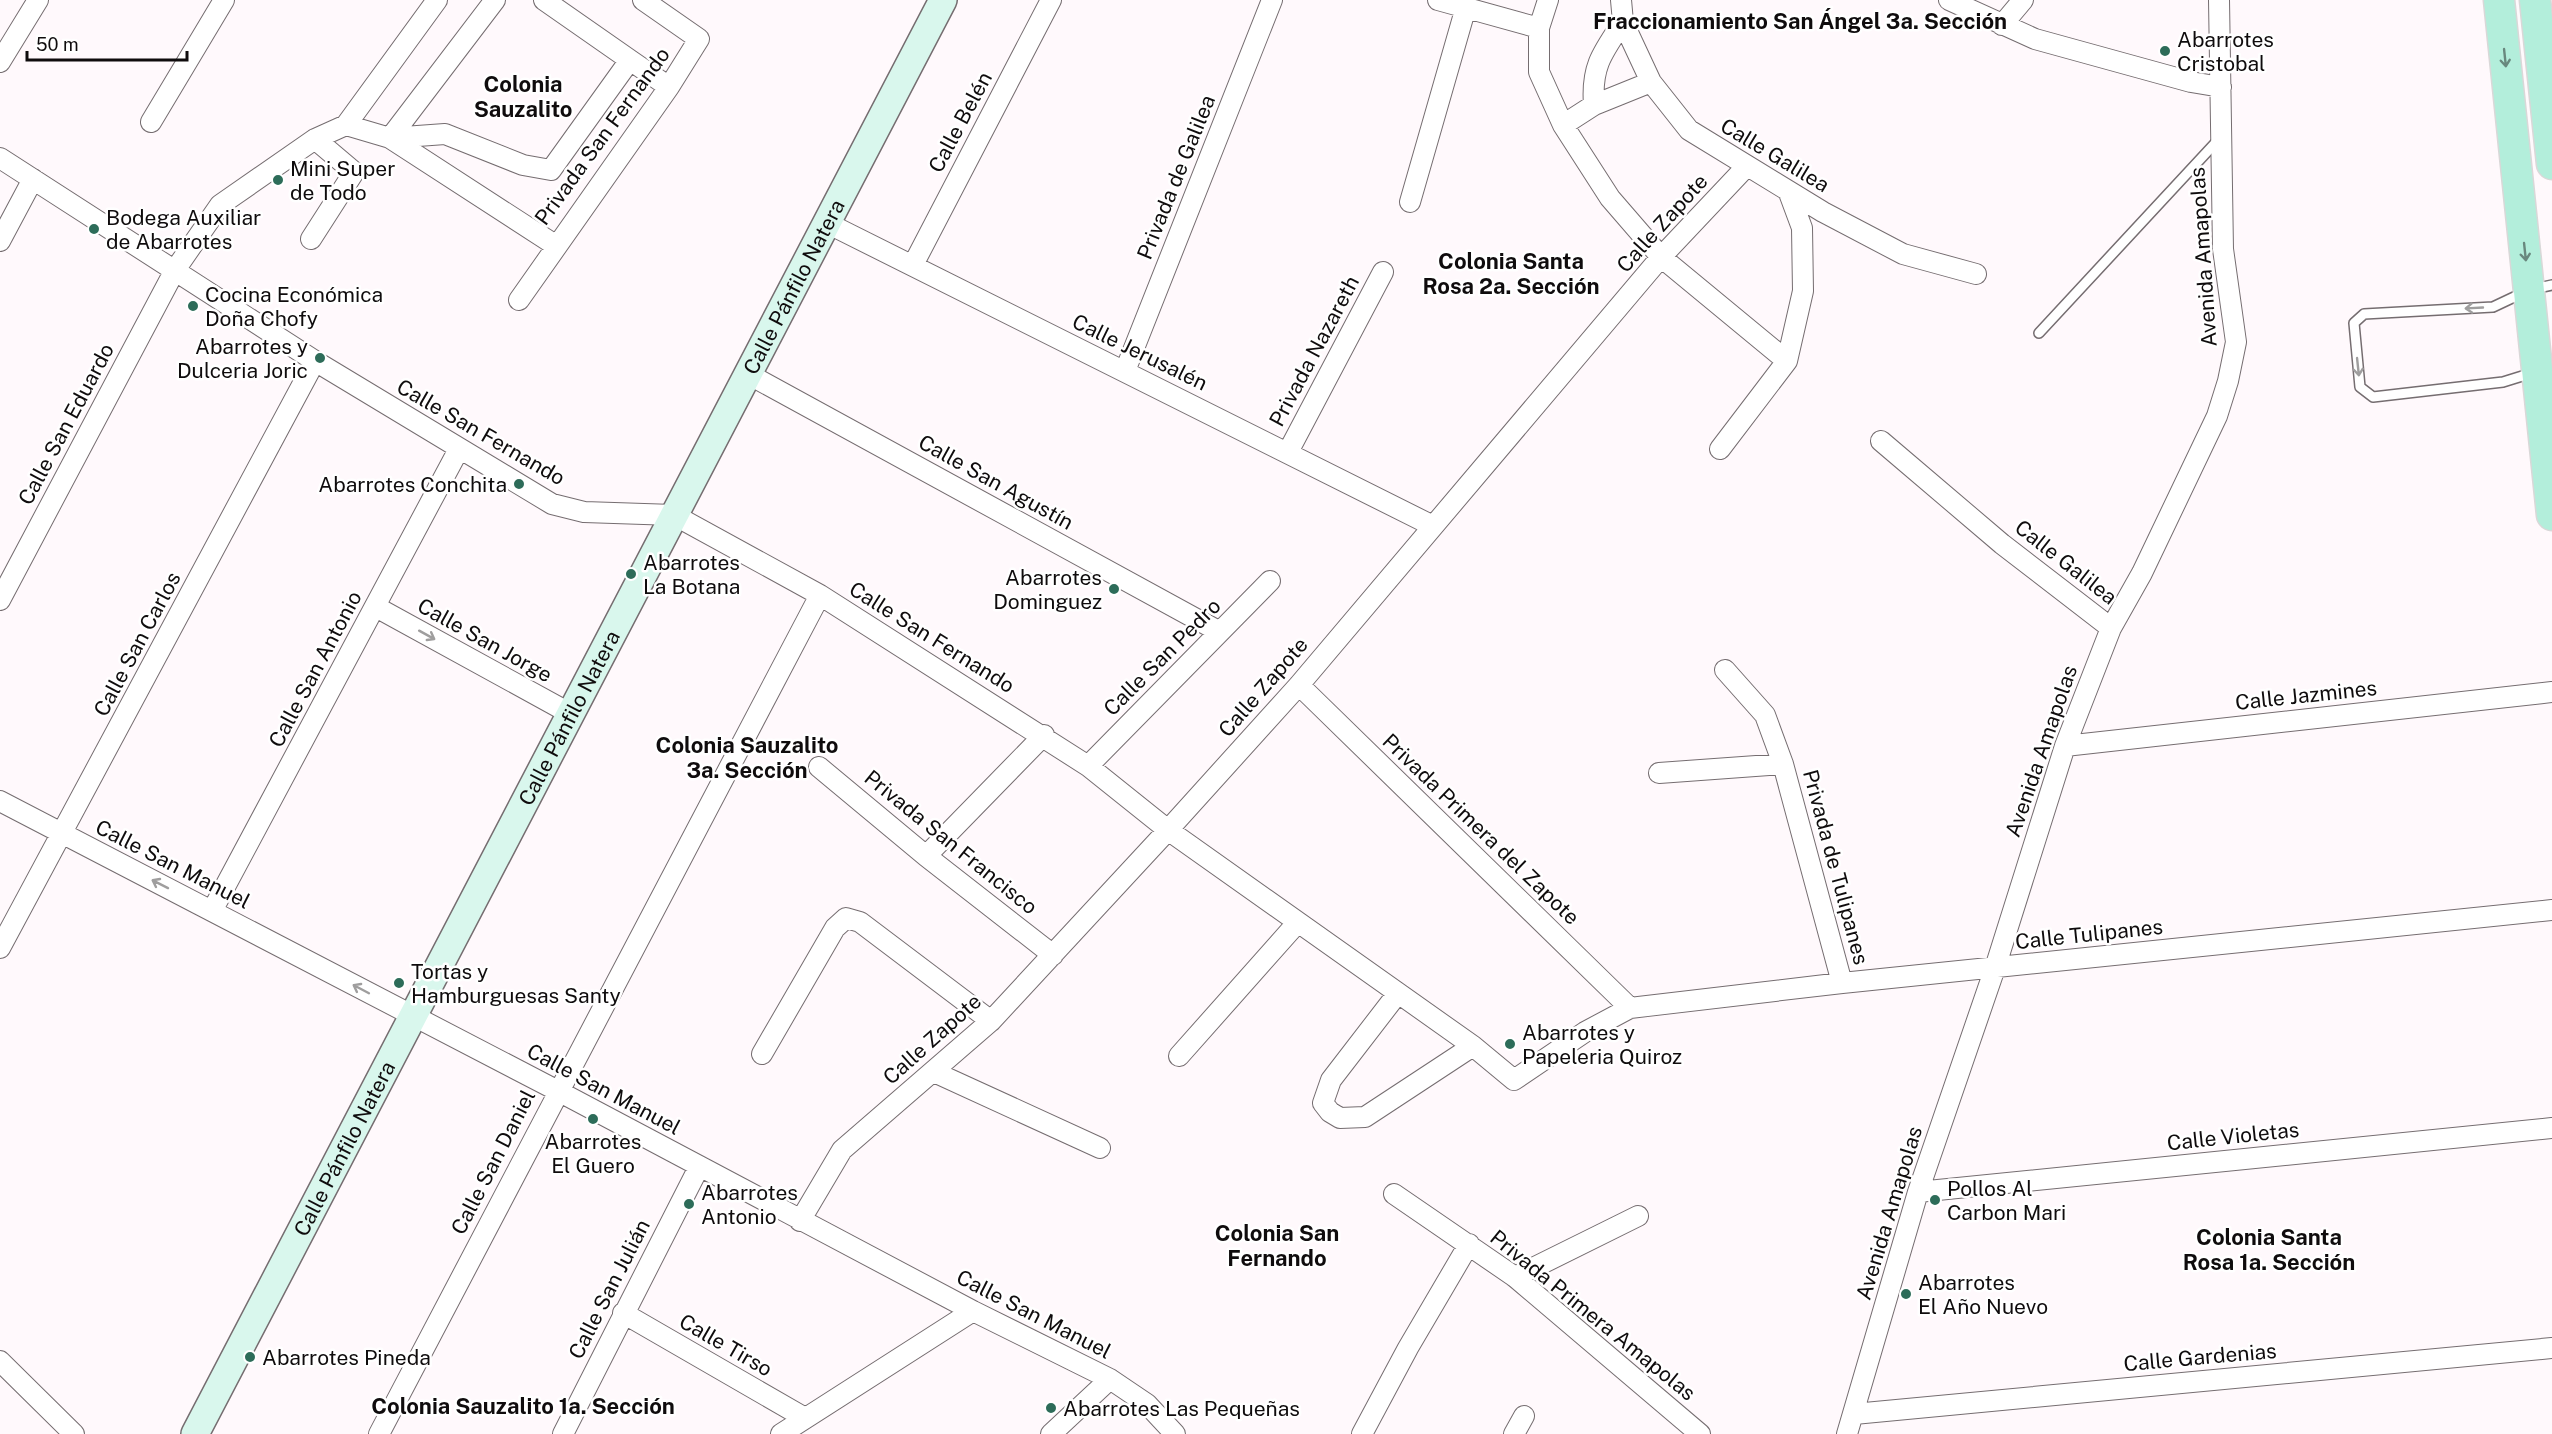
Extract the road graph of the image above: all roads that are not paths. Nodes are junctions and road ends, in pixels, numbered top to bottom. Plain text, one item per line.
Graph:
1 (38, 0) edge
2 (224, 0) edge
3 (437, 0) edge
4 (544, 0) edge
5 (643, 0) edge
6 (944, 0) edge
7 (1051, 0) edge
8 (1272, 0) edge
9 (1438, 0) edge
10 (1548, 0) edge
11 (1621, 0) edge
12 (1949, 0) edge
13 (2023, 0) edge
14 (2219, 0) edge
15 (2499, 0) edge
16 (2535, 0) edge
17 (484, 4) edge
18 (1466, 7) junction
19 (1623, 22) junction
20 (2002, 25) junction
21 (1539, 28) junction
22 (630, 60) junction
23 (0, 62) edge
24 (1651, 82) junction
25 (669, 87) junction
26 (2221, 87) junction
27 (1594, 105) junction
28 (151, 122) dead end
29 (346, 124) junction
30 (1563, 125) junction
31 (2220, 137) junction
32 (390, 138) junction
33 (315, 139) junction
34 (0, 158) edge
35 (2552, 164) edge
36 (1746, 167) junction
37 (33, 179) junction
38 (1790, 193) junction
39 (1410, 202) dead end
40 (827, 223) junction
41 (311, 239) dead end
42 (0, 241) edge
43 (555, 245) junction
44 (1661, 257) junction
45 (913, 266) junction
46 (175, 270) junction
47 (1383, 272) dead end
48 (1976, 274) dead end
49 (2540, 288) edge
50 (519, 300) dead end
51 (2038, 333) dead end
52 (315, 361) junction
53 (1787, 362) junction
54 (1125, 371) junction
55 (2540, 371) junction
56 (748, 374) junction
57 (1881, 441) dead end
58 (459, 449) junction
59 (1720, 449) dead end
60 (1288, 452) junction
61 (674, 515) junction
62 (2552, 515) edge
63 (1431, 525) junction
64 (1270, 582) dead end
65 (820, 595) junction
66 (0, 600) edge
67 (376, 607) junction
68 (2111, 628) junction
69 (1220, 632) junction
70 (1725, 670) dead end
71 (1299, 685) junction
72 (2552, 692) edge
73 (571, 714) junction
74 (1044, 735) junction
75 (2066, 746) junction
76 (1783, 764) junction
77 (819, 766) dead end
78 (1088, 766) junction
79 (1659, 773) dead end
80 (0, 801) edge
81 (1167, 830) junction
82 (63, 833) junction
83 (926, 856) junction
84 (2552, 910) edge
85 (212, 911) junction
86 (1298, 922) junction
87 (0, 948) edge
88 (1053, 955) junction
89 (1995, 968) junction
90 (1842, 983) junction
91 (1398, 993) junction
92 (1630, 1008) junction
93 (413, 1017) junction
94 (991, 1021) junction
95 (1473, 1046) junction
96 (762, 1054) dead end
97 (1179, 1056) dead end
98 (934, 1071) junction
99 (558, 1091) junction
100 (2552, 1128) edge
101 (1100, 1148) dead end
102 (699, 1167) junction
103 (1918, 1192) junction
104 (1394, 1194) dead end
105 (1638, 1216) dead end
106 (800, 1221) junction
107 (1469, 1244) junction
108 (1515, 1277) junction
109 (972, 1311) junction
110 (623, 1313) junction
111 (2552, 1347) edge
112 (0, 1361) edge
113 (1110, 1379) junction
114 (1854, 1414) junction
115 (1524, 1416) dead end
116 (805, 1418) junction
117 (74, 1434) edge
118 (195, 1434) edge
119 (379, 1434) edge
120 (563, 1434) edge
121 (781, 1434) edge
122 (1051, 1434) edge
123 (1175, 1434) edge
124 (1362, 1434) edge
125 (1515, 1434) edge
126 (1700, 1434) edge
127 (1847, 1434) edge

1 - 23 street
2 - 28 street
3 - 29 street
4 - 22 street
5 - 25 street, Privada San Fernando
6 - 40 main road, Calle Pánfilo Natera
7 - 45 street, Calle Belén
8 - 54 street, Privada de Galilea
9 - 18 street
10 - 21 street
11 - 19 street, Calle Galilea
12 - 20 street
13 - 20 street
14 - 26 street
15 -> 49 main road
16 - 35 main road
17 - 32 street
18 - 21 street
18 - 39 street
19 - 24 street, Calle Galilea
19 - 27 street
20 - 26 street
21 - 30 street
22 - 25 street
22 - 32 street
24 - 27 street
24 - 36 street, Calle Galilea
25 - 43 street, Privada San Fernando
26 - 31 street, Avenida Amapolas
27 - 30 street
29 - 32 street, Privada San Fernando
29 - 33 street
30 - 44 street
31 - 51 lane
31 - 68 street, Avenida Amapolas
32 - 43 street, Privada San Fernando
33 - 41 street
33 - 46 street
34 - 37 street, Calle San Fernando
36 - 38 street, Calle Galilea
36 - 44 street, Calle Zapote
37 - 42 street
37 - 46 street, Calle San Fernando
38 - 48 street, Calle Galilea
38 - 53 street
40 - 45 street, Calle Jerusalén
40 - 56 main road, Calle Pánfilo Natera
43 - 50 street
44 - 53 street
44 - 63 street, Calle Zapote
45 - 54 street, Calle Jerusalén
46 - 52 street, Calle San Fernando
46 - 66 street, Calle San Eduardo
47 - 60 street, Privada Nazareth
49 - 55 main road
49 -> 55 lane
52 - 58 street, Calle San Fernando
52 - 82 street, Calle San Carlos
53 - 59 street
54 - 60 street, Calle Jerusalén
55 - 62 main road
56 - 61 main road, Calle Pánfilo Natera
56 - 69 street, Calle San Agustín
57 - 68 street, Calle Galilea
58 - 61 street, Calle San Fernando
58 - 67 street, Calle San Antonio
60 - 63 street, Calle Jerusalén
61 - 65 street, Calle San Fernando
61 - 73 main road, Calle Pánfilo Natera
63 - 71 street, Calle Zapote
64 - 69 street, Calle San Pedro
65 - 74 street, Calle San Fernando
65 - 99 street, Calle San Daniel
67 -> 73 street, Calle San Jorge
67 - 85 street, Calle San Antonio
68 - 75 street, Avenida Amapolas
69 - 78 street, Calle San Pedro
70 - 76 street, Privada de Tulipanes
71 - 81 street, Calle Zapote
71 - 92 street, Privada Primera del Zapote
72 - 75 street, Calle Jazmines
73 - 93 main road, Calle Pánfilo Natera
74 - 78 street, Calle San Fernando
74 - 83 street
75 - 89 street, Avenida Amapolas
76 - 79 street, Privada de Tulipanes
76 - 90 street, Privada de Tulipanes
77 - 83 street, Privada San Francisco
78 - 81 street, Calle San Fernando
80 - 82 street, Calle San Manuel
81 - 86 street, Calle San Fernando
81 - 88 street, Calle Zapote
85 -> 82 street, Calle San Manuel
82 - 87 street, Calle San Carlos
83 - 88 street, Privada San Francisco
84 - 89 street, Calle Tulipanes
93 -> 85 street, Calle San Manuel
86 - 91 street, Calle San Fernando
86 - 97 street
88 - 94 street, Calle Zapote
89 - 90 street, Calle Tulipanes
89 - 103 street, Avenida Amapolas
90 - 92 street, Calle Tulipanes
91 - 95 street, Calle San Fernando
91 - 95 street
92 - 95 street, Calle San Fernando
93 - 99 street, Calle San Manuel
93 - 118 main road, Calle Pánfilo Natera
94 - 96 street
94 - 98 street, Calle Zapote
98 - 101 street
98 - 106 street, Calle Zapote
99 - 102 street, Calle San Manuel
99 - 119 street, Calle San Daniel
100 - 103 street, Calle Violetas
102 - 106 street, Calle San Manuel
102 - 110 street, Calle San Julián
103 - 114 street, Avenida Amapolas
104 - 107 street, Privada Primera Amapolas
105 - 108 street
106 - 109 street, Calle San Manuel
107 - 108 street, Privada Primera Amapolas
107 - 124 street
108 - 126 street, Privada Primera Amapolas
109 - 113 street, Calle San Manuel
109 - 116 street
110 - 116 street, Calle Tirso
110 - 120 street, Calle San Julián
111 - 114 street, Calle Gardenias
112 - 117 street
113 - 122 street
113 - 123 street, Calle San Manuel
114 - 127 street, Avenida Amapolas
115 - 125 street
116 - 121 street

